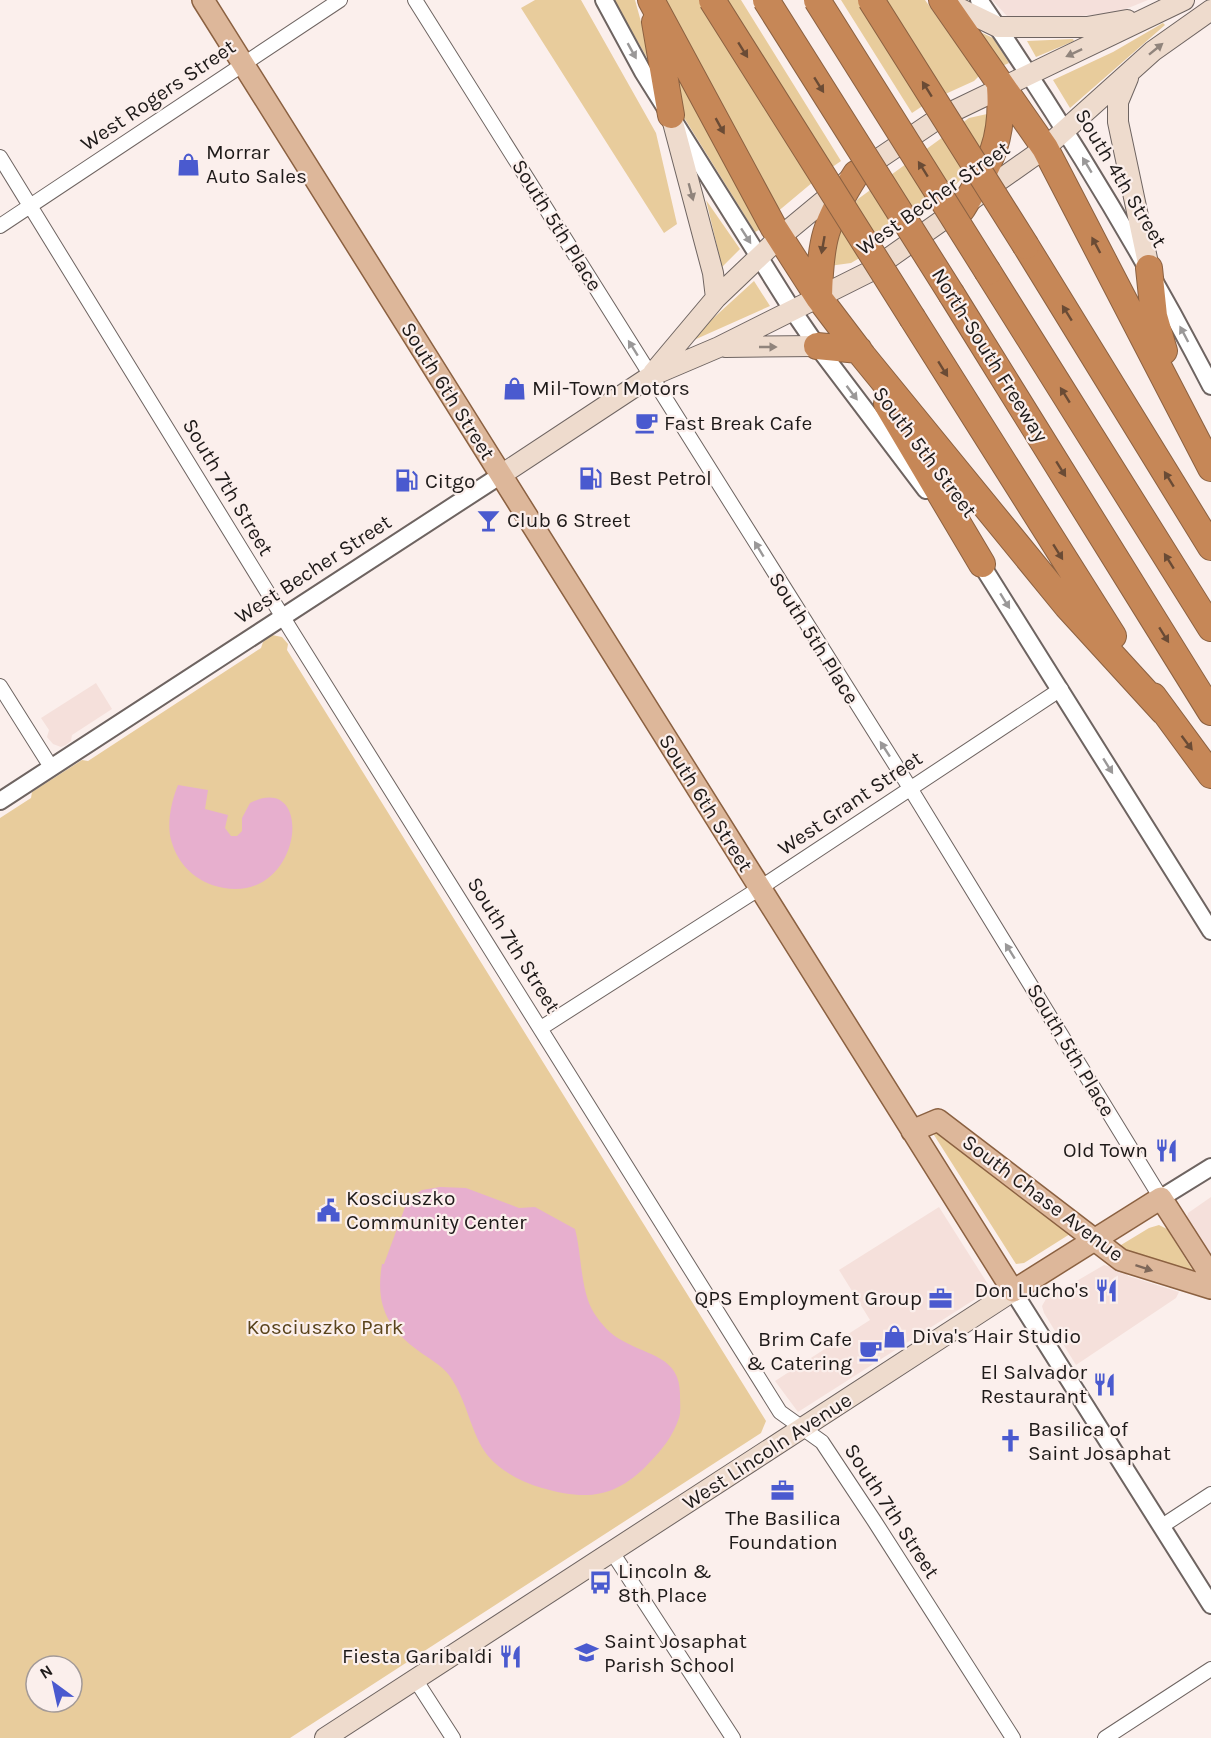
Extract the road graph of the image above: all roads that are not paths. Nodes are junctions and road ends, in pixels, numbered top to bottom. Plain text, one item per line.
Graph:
1 (203, 0) edge
2 (340, 0) edge
3 (415, 0) edge
4 (604, 0) edge
5 (651, 0) edge
6 (712, 0) edge
7 (766, 0) edge
8 (817, 0) edge
9 (871, 0) edge
10 (942, 0) edge
11 (979, 0) edge
12 (1184, 0) edge
13 (1207, 12) edge
14 (1153, 16) junction
15 (998, 27) junction
16 (243, 63) junction
17 (1134, 69) junction
18 (1030, 73) junction
19 (1000, 86) junction
20 (670, 115) junction
21 (1066, 131) junction
22 (1045, 148) junction
23 (0, 157) edge
24 (856, 174) junction
25 (31, 206) junction
26 (962, 209) junction
27 (0, 226) edge
28 (780, 237) junction
29 (759, 257) junction
30 (1149, 268) junction
31 (716, 298) junction
32 (819, 298) junction
33 (793, 311) junction
34 (817, 346) junction
35 (719, 347) junction
36 (861, 353) junction
37 (651, 376) junction
38 (1211, 386) edge
39 (1195, 428) edge
40 (1211, 468) edge
41 (501, 475) junction
42 (1211, 547) edge
43 (982, 564) junction
44 (283, 617) junction
45 (1211, 628) edge
46 (0, 686) edge
47 (1060, 689) junction
48 (1163, 711) junction
49 (1211, 712) edge
50 (51, 767) junction
51 (1211, 775) edge
52 (910, 788) junction
53 (0, 801) edge
54 (760, 888) junction
55 (1211, 931) edge
56 (541, 1028) junction
57 (912, 1131) junction
58 (1211, 1167) edge
59 (1161, 1198) junction
60 (1094, 1239) junction
61 (1211, 1276) edge
62 (1211, 1288) edge
63 (1013, 1291) junction
64 (802, 1428) junction
65 (1211, 1494) edge
66 (1162, 1526) junction
67 (612, 1552) junction
68 (1211, 1605) edge
69 (1211, 1669) edge
70 (415, 1679) junction
71 (325, 1738) edge
72 (453, 1738) edge
73 (733, 1738) edge
74 (1013, 1738) edge
75 (1105, 1738) edge

1 - 16 main road, South 6th Street
2 - 16 street, West Rogers Street
37 -> 3 street, South 5th Place
4 -> 20 street, South 5th Street
5 - 20 highway
5 -> 28 highway
6 -> 48 highway, bridge
7 -> 49 highway, North-South Freeway, bridge
45 -> 8 highway, North-South Freeway, bridge
42 -> 9 highway, bridge
10 - 15 main road
10 - 19 highway
11 - 15 street, South 4th Street
12 - 14 main road, West Becher Street
17 -> 13 main road, West Becher Street
14 - 15 main road
14 -> 18 main road, West Becher Street
15 - 18 street, South 4th Street
16 - 25 street, West Rogers Street
16 - 41 main road, South 6th Street
17 - 21 main road, West Becher Street
17 - 30 main road
18 - 19 main road, West Becher Street
18 - 21 street, South 4th Street
19 - 22 highway
19 - 24 main road, West Becher Street
19 - 26 highway
20 -> 29 street, South 5th Street
20 -> 31 main road
21 - 22 main road, West Becher Street
30 -> 21 street, South 4th Street
22 - 26 main road, West Becher Street
39 -> 22 highway
23 - 25 street, South 7th Street
24 - 28 main road, West Becher Street
24 -> 32 highway
25 - 27 street, West Rogers Street
25 - 44 street, South 7th Street
26 - 32 main road, West Becher Street
28 - 29 main road, West Becher Street
28 - 32 highway
29 - 31 main road, West Becher Street
29 - 33 street, South 5th Street
38 -> 30 street, South 4th Street
30 - 39 highway
31 - 37 main road, West Becher Street
32 - 33 main road, West Becher Street
32 - 36 highway
33 - 34 street, South 5th Street
33 - 35 main road, West Becher Street
35 -> 34 main road
34 - 36 highway
34 -> 43 street, South 5th Street
35 - 37 main road, West Becher Street
36 - 43 highway
36 - 48 highway
37 - 41 main road, West Becher Street
52 -> 37 street, South 5th Place
39 - 40 highway
41 - 44 street, West Becher Street
41 - 54 main road, South 6th Street
43 -> 47 street, South 5th Street
44 - 50 street, West Becher Street
44 - 56 street, South 7th Street
46 - 50 street
47 - 52 street, West Grant Street
47 -> 55 street, South 5th Street
48 -> 51 highway
50 - 53 street, West Becher Street
52 - 54 street, West Grant Street
59 -> 52 street, South 5th Place
54 - 56 street, West Grant Street
54 - 57 main road, South 6th Street
56 - 64 street, South 7th Street
57 - 60 main road, South Chase Avenue
57 - 63 main road, South 6th Street
58 - 59 street, West Lincoln Avenue
59 - 60 main road, West Lincoln Avenue
59 - 61 main road, South 5th Place
60 -> 62 main road, South Chase Avenue
60 - 63 main road, West Lincoln Avenue
63 - 64 main road, West Lincoln Avenue
63 - 66 street, South 6th Street
64 - 67 main road, West Lincoln Avenue
64 - 74 street, South 7th Street
65 - 66 street
66 - 68 street, South 6th Street
67 - 70 main road, West Lincoln Avenue
67 - 73 street
69 - 75 street
70 - 71 main road, West Lincoln Avenue
70 - 72 street

